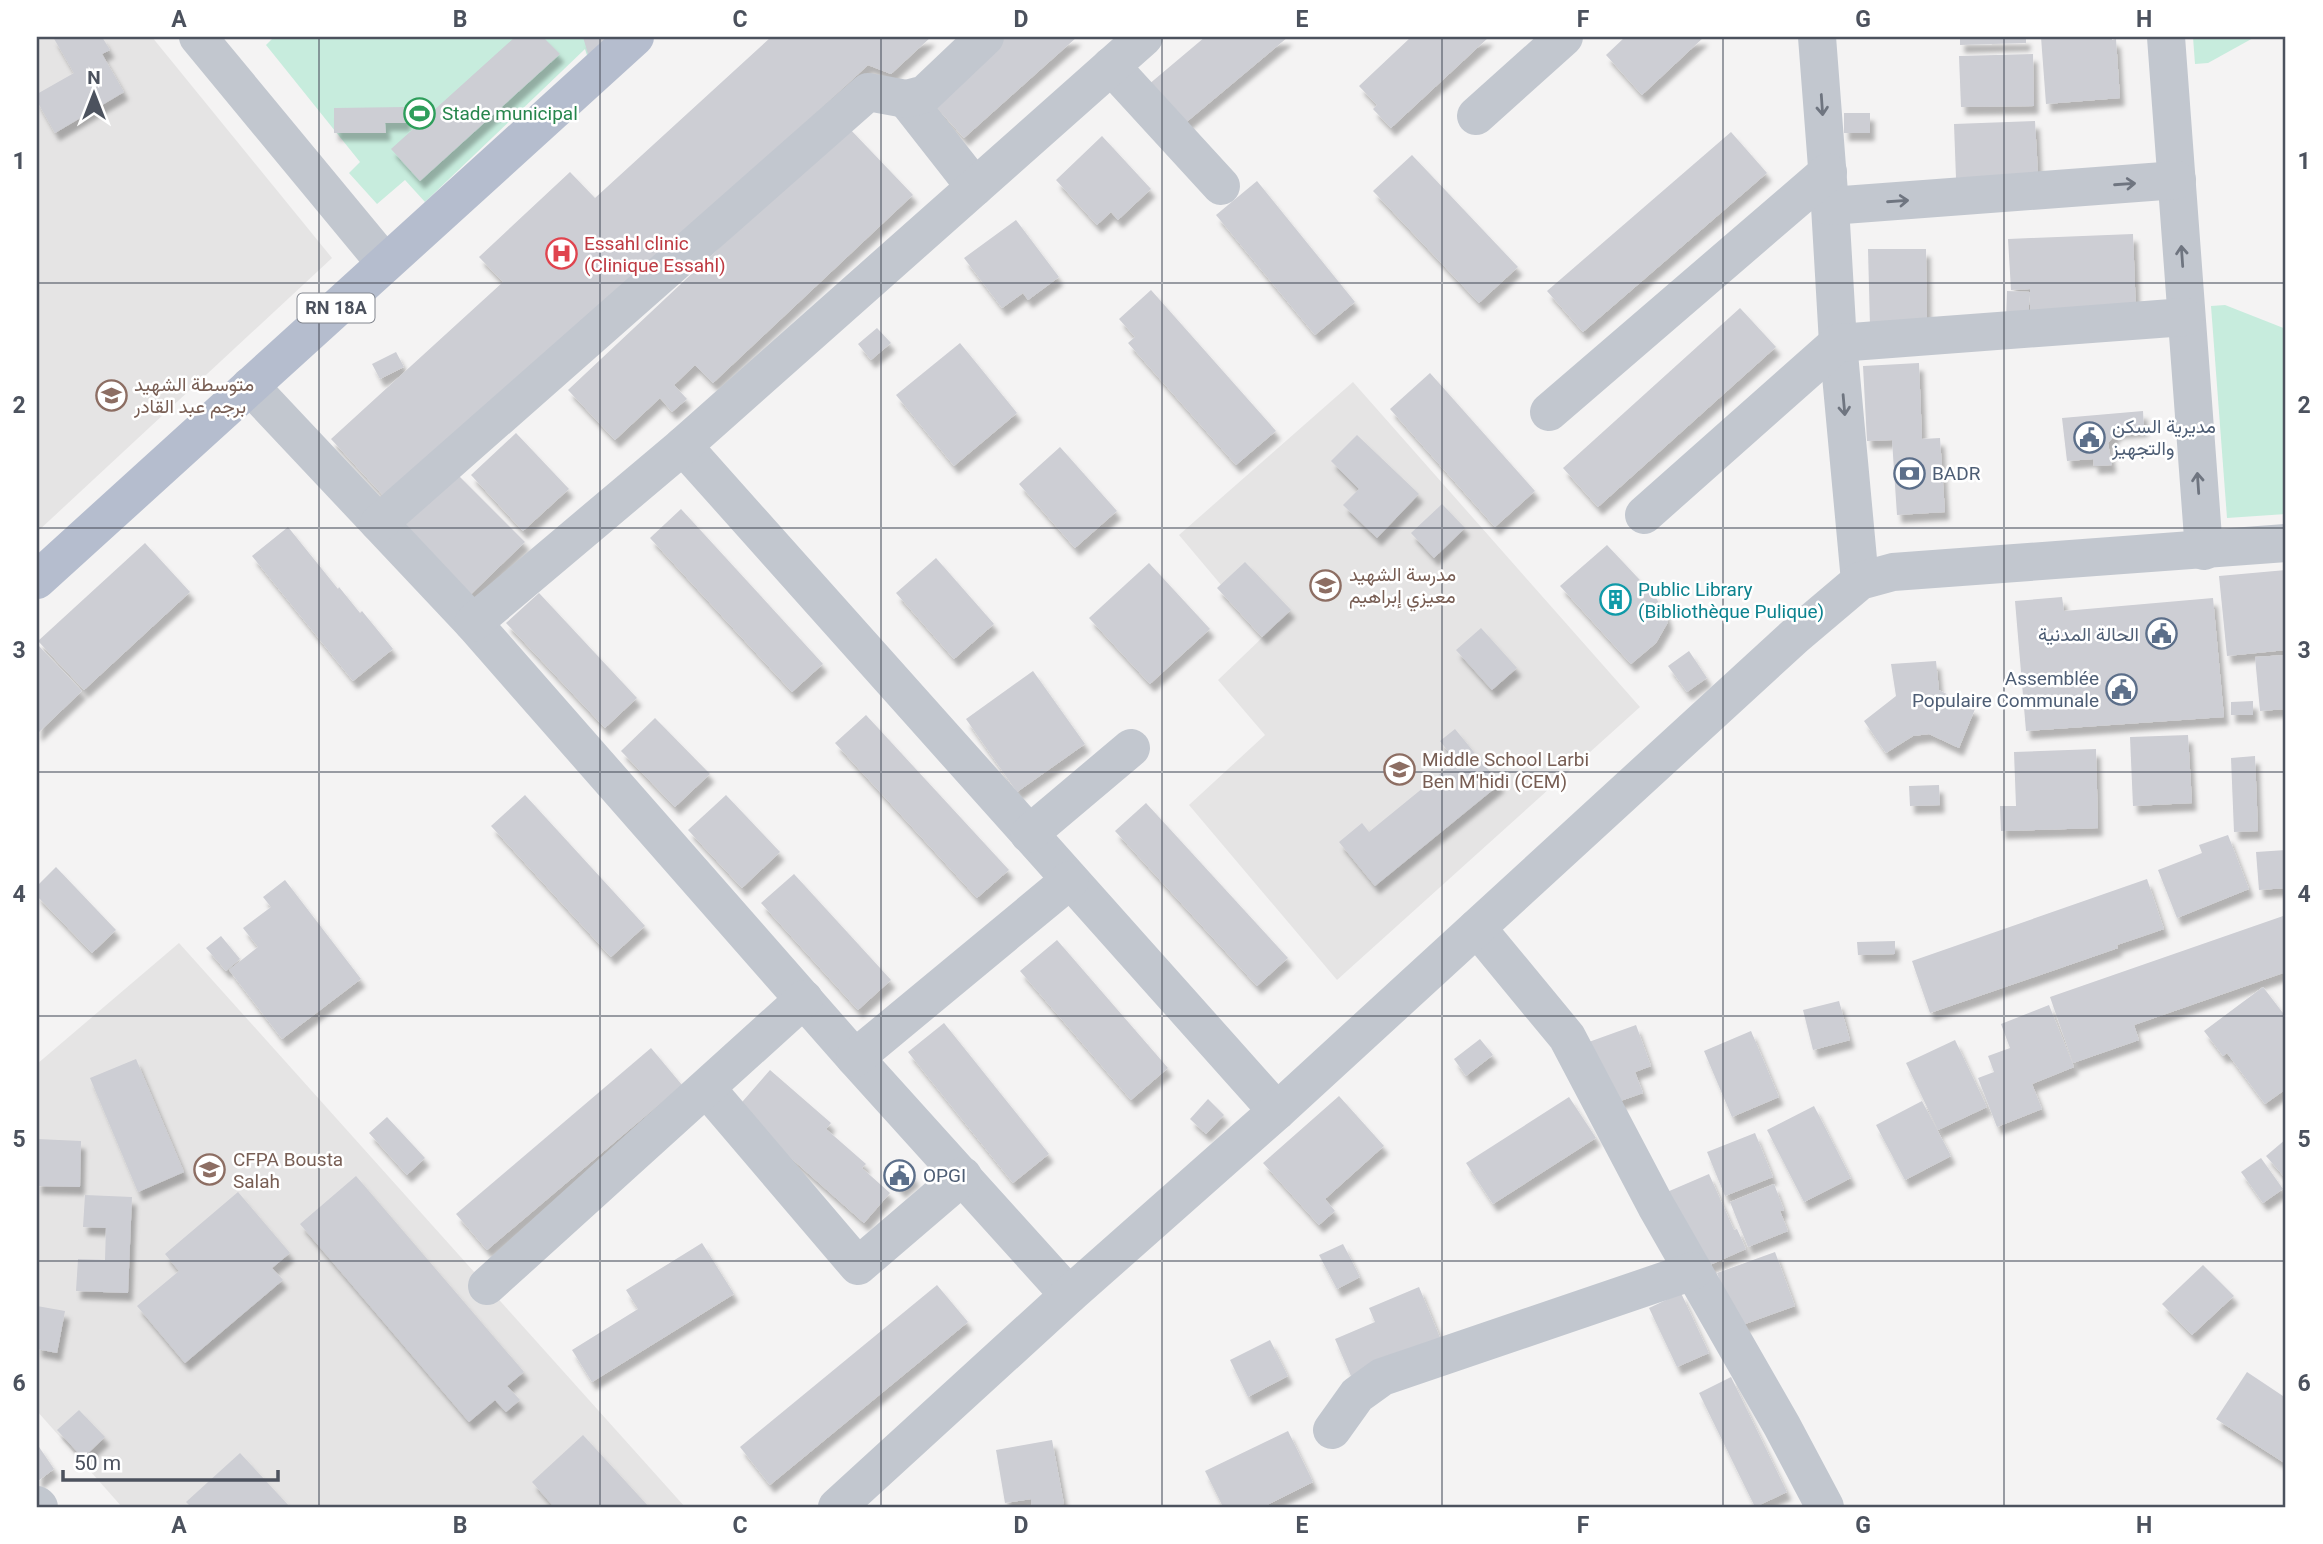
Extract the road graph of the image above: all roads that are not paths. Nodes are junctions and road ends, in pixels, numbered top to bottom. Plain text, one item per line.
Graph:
1 (198, 37) edge
2 (635, 37) edge
3 (985, 37) edge
4 (1144, 37) edge
5 (1564, 37) edge
6 (1817, 37) edge
7 (2166, 37) edge
8 (1111, 66) junction
9 (906, 99) junction
10 (1476, 116) dead end
11 (2177, 180) junction
12 (1221, 186) dead end
13 (975, 187) junction
14 (1829, 189) junction
15 (385, 263) junction
16 (2185, 317) junction
17 (1838, 344) junction
18 (250, 386) junction
19 (1549, 412) dead end
20 (683, 446) junction
21 (1644, 515) dead end
22 (379, 523) junction
23 (2286, 544) edge
24 (2204, 551) junction
25 (37, 580) edge
26 (1860, 581) junction
27 (473, 623) junction
28 (1131, 748) dead end
29 (1030, 834) junction
30 (1070, 880) junction
31 (1476, 928) junction
32 (804, 999) junction
33 (855, 1058) junction
34 (707, 1089) junction
35 (1276, 1111) junction
36 (963, 1176) junction
37 (1693, 1271) junction
38 (487, 1286) dead end
39 (1069, 1295) junction
40 (1332, 1430) dead end
41 (837, 1507) edge
42 (1825, 1507) edge

1 - 15 street
2 - 15 main road, RN 18A
3 - 9 street
4 - 8 street
5 - 10 street
6 -> 14 street
7 - 11 street
8 - 12 street
8 - 13 street
9 - 13 street
9 - 22 street
14 -> 11 street
16 -> 11 street
13 - 20 street
14 - 17 street
14 - 19 street
15 - 18 main road, RN 18A
16 - 17 street
24 -> 16 street
17 - 21 street
17 -> 26 street
18 - 22 street
18 - 25 main road, RN 18A
20 - 27 street
20 - 29 street
22 - 27 street
23 - 24 street
24 - 26 street
26 - 31 street
27 - 32 street
28 - 29 street
29 - 30 street
30 - 33 street
30 - 35 street
31 - 35 street
31 - 37 street
32 - 33 street
32 - 34 street
33 - 36 street
34 - 36 street
34 - 38 street
35 - 39 street
36 - 39 street
37 - 40 street
37 - 42 street
39 - 41 street

